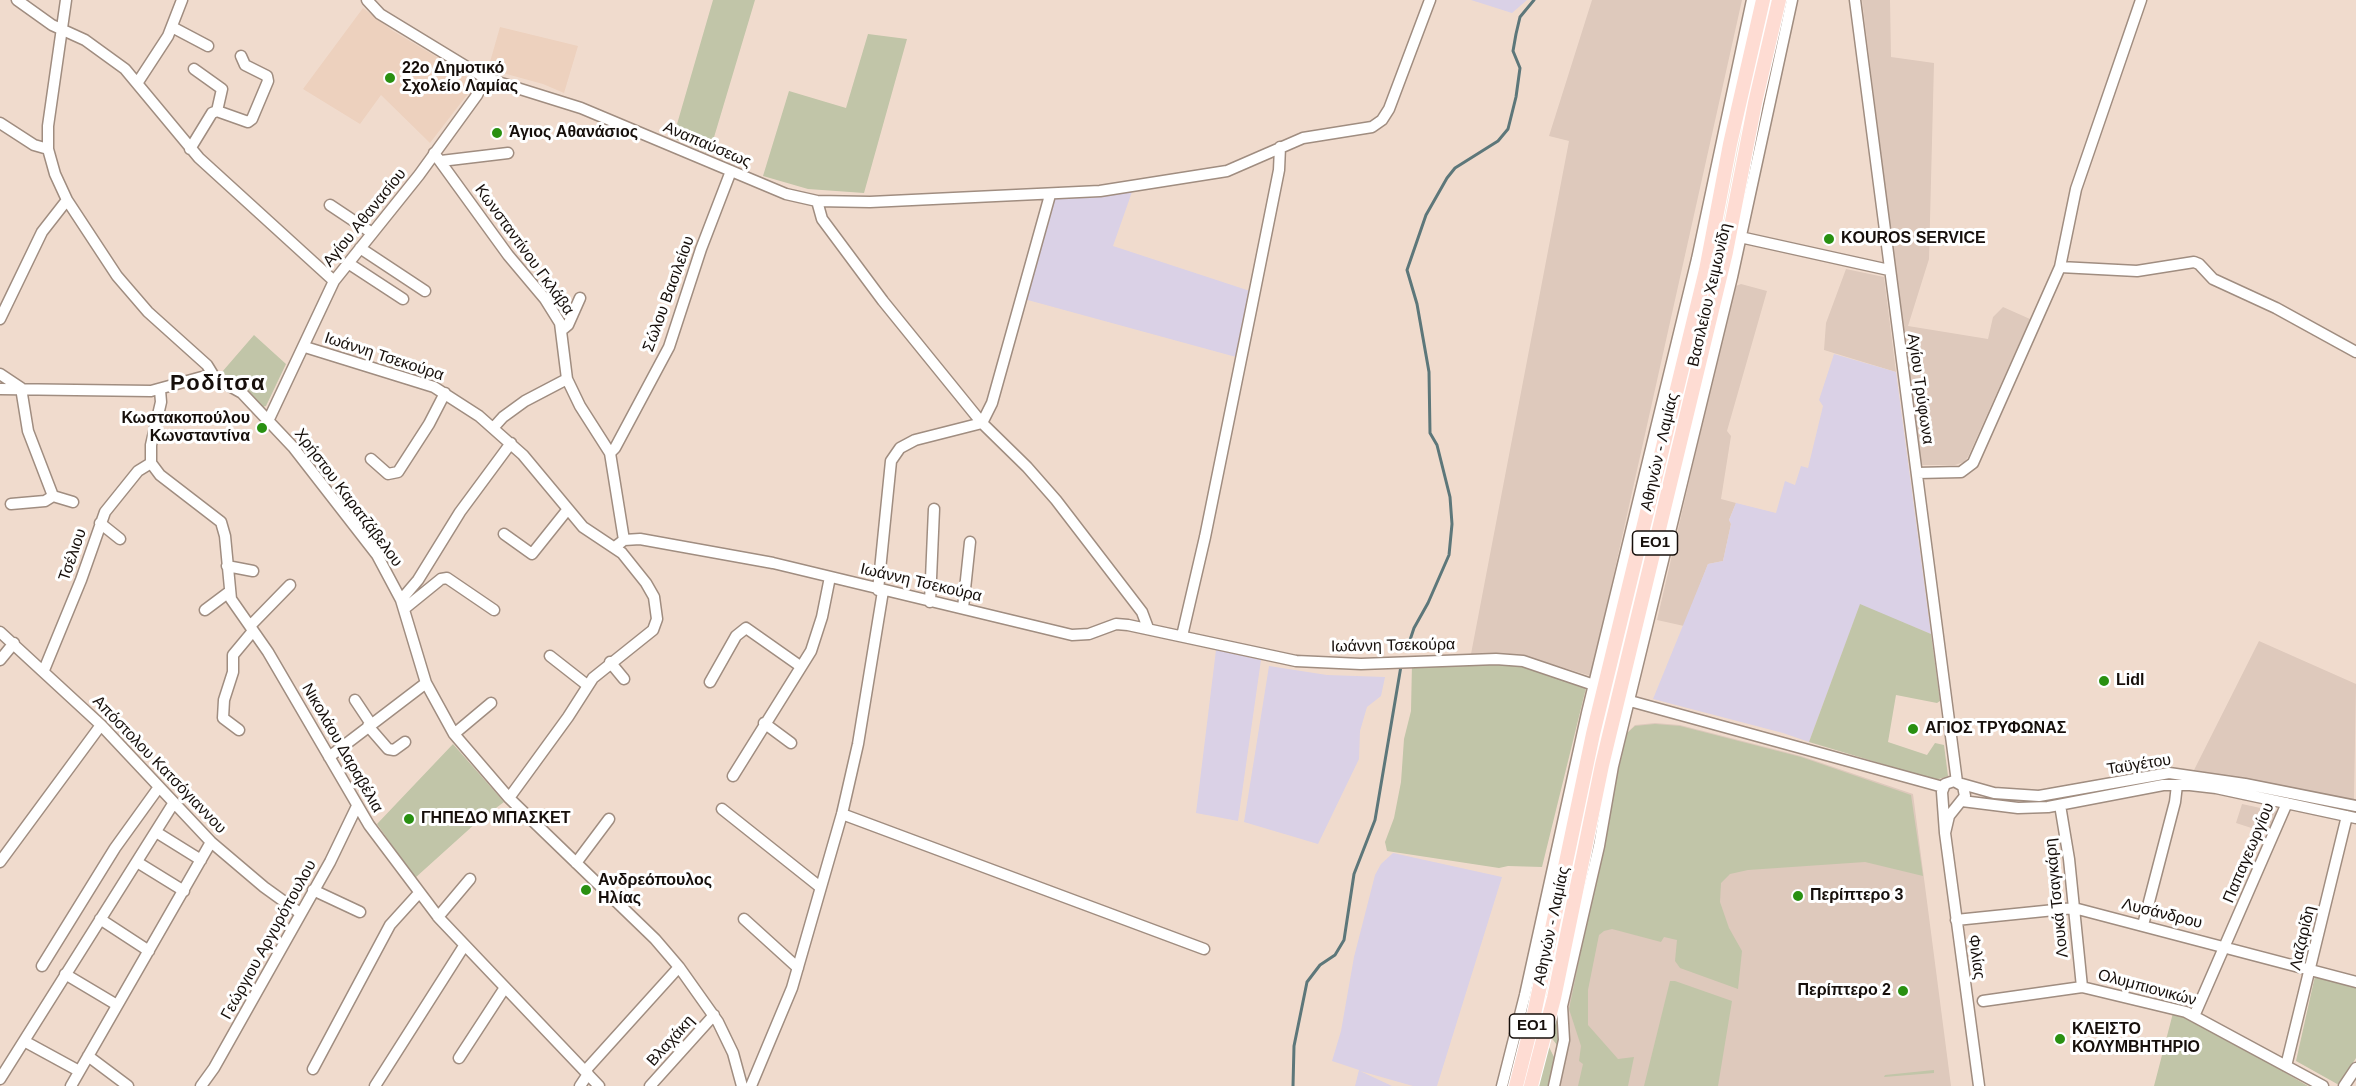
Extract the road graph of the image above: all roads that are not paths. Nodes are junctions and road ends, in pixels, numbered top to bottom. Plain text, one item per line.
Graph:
1 (17, 0) edge
2 (66, 0) edge
3 (182, 0) edge
4 (367, 0) edge
5 (1430, 0) edge
6 (1752, 0) edge
7 (1762, 0) edge
8 (1779, 0) edge
9 (1792, 0) edge
10 (1855, 0) edge
11 (2141, 0) edge
12 (172, 27) junction
13 (62, 30) junction
14 (208, 46) dead end
15 (241, 56) dead end
16 (194, 69) dead end
17 (485, 78) junction
18 (138, 82) junction
19 (217, 111) junction
20 (1, 125) edge
21 (1280, 147) junction
22 (48, 149) junction
23 (190, 149) junction
24 (508, 153) dead end
25 (438, 157) junction
26 (731, 171) junction
27 (1050, 195) junction
28 (67, 201) junction
29 (817, 201) junction
30 (330, 205) dead end
31 (372, 233) junction
32 (1740, 237) junction
33 (360, 248) junction
34 (348, 263) junction
35 (2060, 267) junction
36 (1889, 270) junction
37 (334, 281) junction
38 (424, 291) dead end
39 (580, 298) dead end
40 (404, 299) dead end
41 (0, 319) edge
42 (562, 330) junction
43 (305, 347) junction
44 (2356, 352) edge
45 (0, 374) edge
46 (215, 378) junction
47 (567, 379) junction
48 (21, 388) junction
49 (0, 389) edge
50 (160, 390) junction
51 (445, 393) junction
52 (269, 419) junction
53 (982, 423) junction
54 (494, 427) junction
55 (511, 443) junction
56 (610, 453) junction
57 (371, 459) dead end
58 (151, 463) junction
59 (1917, 473) junction
60 (53, 496) junction
61 (73, 502) dead end
62 (11, 504) dead end
63 (568, 509) junction
64 (934, 509) dead end
65 (100, 522) junction
66 (504, 534) dead end
67 (120, 539) dead end
68 (970, 542) dead end
69 (620, 544) junction
70 (227, 566) junction
71 (253, 571) dead end
72 (830, 577) junction
73 (290, 585) dead end
74 (880, 590) junction
75 (229, 592) junction
76 (930, 602) junction
77 (402, 604) junction
78 (963, 608) junction
79 (205, 610) dead end
80 (494, 610) dead end
81 (251, 628) junction
82 (1148, 628) junction
83 (0, 632) edge
84 (1182, 636) junction
85 (14, 643) junction
86 (550, 656) dead end
87 (0, 660) edge
88 (610, 662) junction
89 (800, 666) junction
90 (44, 670) junction
91 (624, 679) dead end
92 (710, 682) dead end
93 (426, 683) junction
94 (587, 685) junction
95 (1594, 685) junction
96 (355, 700) dead end
97 (1630, 701) junction
98 (491, 704) dead end
99 (764, 723) junction
100 (101, 725) junction
101 (370, 725) junction
102 (239, 730) dead end
103 (454, 734) junction
104 (405, 742) dead end
105 (790, 743) dead end
106 (329, 757) junction
107 (733, 776) dead end
108 (1960, 783) junction
109 (2176, 785) junction
110 (159, 787) junction
111 (1944, 793) junction
112 (509, 798) junction
113 (1959, 802) junction
114 (2287, 803) junction
115 (173, 804) junction
116 (2060, 805) junction
117 (357, 806) junction
118 (2356, 807) edge
119 (722, 809) dead end
120 (842, 814) junction
121 (2351, 817) edge
122 (609, 819) dead end
123 (156, 832) junction
124 (1945, 833) junction
125 (212, 842) junction
126 (201, 860) junction
127 (0, 862) edge
128 (136, 862) junction
129 (576, 863) junction
130 (470, 879) dead end
131 (820, 887) junction
132 (184, 891) junction
133 (313, 891) junction
134 (419, 893) junction
135 (2074, 908) junction
136 (360, 912) dead end
137 (300, 913) junction
138 (438, 917) junction
139 (100, 918) junction
140 (744, 919) dead end
141 (1956, 920) junction
142 (2143, 925) junction
143 (464, 946) junction
144 (2225, 946) junction
145 (1204, 949) dead end
146 (149, 951) junction
147 (42, 966) dead end
148 (679, 967) junction
149 (798, 968) junction
150 (2311, 970) junction
151 (65, 975) junction
152 (2356, 982) edge
153 (2082, 987) junction
154 (504, 988) junction
155 (1983, 1000) dead end
156 (117, 1005) junction
157 (2195, 1014) junction
158 (714, 1015) junction
159 (24, 1041) junction
160 (88, 1056) junction
161 (459, 1058) dead end
162 (2286, 1066) junction
163 (2356, 1068) edge
164 (313, 1069) dead end
165 (79, 1071) junction
166 (586, 1073) junction
167 (0, 1079) edge
168 (71, 1086) edge
169 (129, 1086) edge
170 (201, 1086) edge
171 (375, 1086) edge
172 (580, 1086) edge
173 (599, 1086) edge
174 (650, 1086) edge
175 (741, 1086) edge
176 (751, 1086) edge
177 (1502, 1086) edge
178 (1516, 1086) edge
179 (1531, 1086) edge
180 (1554, 1086) edge
181 (1979, 1086) edge
182 (2323, 1086) edge
183 (2344, 1086) edge

1 - 13 street
2 - 13 street
3 - 12 street
4 - 17 street, Αναπαύσεως
5 - 21 street, Αναπαύσεως
6 - 95 street
7 - 178 main road, Αθηνών - Λαμίας / ΕΟ1
8 - 179 main road, Αθηνών - Λαμίας / ΕΟ1
9 - 32 street, Βασιλείου Χειμωνίδη
10 - 36 street, Αγίου Τρύφωνα
11 - 35 street
12 - 14 street
12 - 18 street
13 - 18 street
13 - 22 street
15 - 19 street
16 - 19 street
17 - 25 street, Αγίου Αθανασίου
17 - 26 street, Αναπαύσεως
18 - 23 street
19 - 23 street
20 - 22 street
21 - 27 street, Αναπαύσεως
21 - 84 street
22 - 28 street
23 - 37 street
24 - 25 street
25 - 31 street, Αγίου Αθανασίου
25 - 42 street, Κωνσταντίνου Γκλάβα
26 - 29 street, Αναπαύσεως
26 - 56 street, Σώλου Βασιλείου
27 - 29 street, Αναπαύσεως
27 - 53 street
28 - 41 street
28 - 46 street
29 - 53 street
30 - 31 street
31 - 33 street, Αγίου Αθανασίου
32 - 36 street
32 - 97 street, Βασιλείου Χειμωνίδη
33 - 34 street, Αγίου Αθανασίου
33 - 38 street
34 - 37 street, Αγίου Αθανασίου
34 - 40 street
35 - 44 street
35 - 59 street
36 - 59 street, Αγίου Τρύφωνα
37 - 43 street, Αγίου Αθανασίου
39 - 42 street
42 - 47 street, Κωνσταντίνου Γκλάβα
43 - 51 street, Ιωάννη Τσεκούρα
43 - 52 street, Αγίου Αθανασίου
45 - 48 street
46 - 50 street
46 - 52 street, Χρήστου Καρατζάβελου
47 - 54 street
47 - 56 street, Κωνσταντίνου Γκλάβα
48 - 49 street
48 - 50 street
48 - 60 street
50 - 58 street
51 - 54 street, Ιωάννη Τσεκούρα
51 - 57 street
52 - 77 street, Χρήστου Καρατζάβελου
53 - 74 street
53 - 82 street
54 - 55 street, Ιωάννη Τσεκούρα
55 - 63 street, Ιωάννη Τσεκούρα
55 - 77 street
56 - 69 street, Κωνσταντίνου Γκλάβα
58 - 65 street, Τσέλιου
58 - 70 street, Νικολάου Δαραβέλια
59 - 108 street, Αγίου Τρύφωνα
60 - 61 street
60 - 62 street
63 - 66 street
63 - 69 street, Ιωάννη Τσεκούρα
64 - 76 street
65 - 67 street
65 - 90 street, Τσέλιου
68 - 78 street
69 - 72 street, Ιωάννη Τσεκούρα
69 - 88 street
70 - 71 street
70 - 75 street, Νικολάου Δαραβέλια
72 - 74 street, Ιωάννη Τσεκούρα
72 - 89 street
73 - 81 street
74 - 76 street, Ιωάννη Τσεκούρα
74 - 120 street
75 - 79 street
75 - 81 street, Νικολάου Δαραβέλια
76 - 78 street, Ιωάννη Τσεκούρα
77 - 80 street
77 - 93 street, Χρήστου Καρατζάβελου
78 - 82 street, Ιωάννη Τσεκούρα
81 - 102 street
81 - 106 street, Νικολάου Δαραβέλια
82 - 84 street, Ιωάννη Τσεκούρα
83 - 85 street, Απόστολου Κατσόγιαννου
84 - 95 street, Ιωάννη Τσεκούρα
85 - 87 street
85 - 90 street, Απόστολου Κατσόγιαννου
86 - 94 street
88 - 91 street
88 - 94 street
89 - 92 street
89 - 99 street
90 - 100 street, Απόστολου Κατσόγιαννου
93 - 101 street
93 - 103 street, Χρήστου Καρατζάβελου
94 - 112 street
95 - 177 street
96 - 101 street
97 - 111 street
97 - 180 street, Βασιλείου Χειμωνίδη
98 - 103 street
99 - 105 street
99 - 107 street
100 - 110 street, Απόστολου Κατσόγιαννου
100 - 127 street
101 - 104 street
101 - 106 street
103 - 112 street, Χρήστου Καρατζάβελου
106 - 117 street, Νικολάου Δαραβέλια
108 - 111 street
108 - 113 street
108 - 118 street, Ταϋγέτου
109 - 114 street, Ταϋγέτου
109 - 116 street, Ταϋγέτου
109 - 142 street
110 - 115 street, Απόστολου Κατσόγιαννου
110 - 147 street
111 - 113 street
111 - 124 street, Φιλίας
112 - 129 street, Χρήστου Καρατζάβελου
113 - 116 street, Ταϋγέτου
113 - 124 street, Φιλίας
114 - 121 street, Ταϋγέτου
114 - 144 street, Παπαγεωργίου
115 - 123 street
115 - 125 street, Απόστολου Κατσόγιαννου
116 - 135 street, Λουκά Τσαγκάρη
117 - 133 street, Γεώργιου Αργυρόπουλου
117 - 134 street, Νικολάου Δαραβέλια
119 - 131 street
120 - 131 street
120 - 145 street
121 - 150 street, Λαζαρίδη
122 - 129 street
123 - 126 street
123 - 128 street
124 - 141 street, Φιλίας
125 - 126 street
125 - 137 street, Απόστολου Κατσόγιαννου
126 - 132 street
128 - 132 street
128 - 139 street
129 - 148 street, Χρήστου Καρατζάβελου
130 - 138 street
131 - 149 street
132 - 146 street
133 - 136 street
133 - 137 street, Γεώργιου Αργυρόπουλου
134 - 138 street, Νικολάου Δαραβέλια
134 - 164 street
135 - 141 street, Λυσάνδρου
135 - 142 street, Λυσάνδρου
135 - 153 street, Λουκά Τσαγκάρη
137 - 170 street, Γεώργιου Αργυρόπουλου
138 - 143 street, Νικολάου Δαραβέλια
139 - 146 street
139 - 151 street
140 - 149 street
141 - 181 street, Φιλίας
142 - 144 street, Λυσάνδρου
143 - 154 street, Νικολάου Δαραβέλια
143 - 171 street
144 - 150 street, Λυσάνδρου
144 - 157 street, Παπαγεωργίου
146 - 156 street
148 - 158 street, Χρήστου Καρατζάβελου
148 - 166 street
149 - 176 street
150 - 152 street, Λυσάνδρου
150 - 162 street, Λαζαρίδη
151 - 156 street
151 - 159 street
153 - 155 street, Ολυμπιονικών
153 - 157 street, Ολυμπιονικών
154 - 161 street
154 - 166 street, Νικολάου Δαραβέλια
156 - 160 street
157 - 162 street, Ολυμπιονικών
158 - 174 street, Βλαχάκη
158 - 175 street, Χρήστου Καρατζάβελου
159 - 165 street
159 - 167 street
160 - 165 street
160 - 169 street
162 - 182 street, Ολυμπιονικών
163 - 183 street
165 - 168 street
166 - 172 street
166 - 173 street, Νικολάου Δαραβέλια

